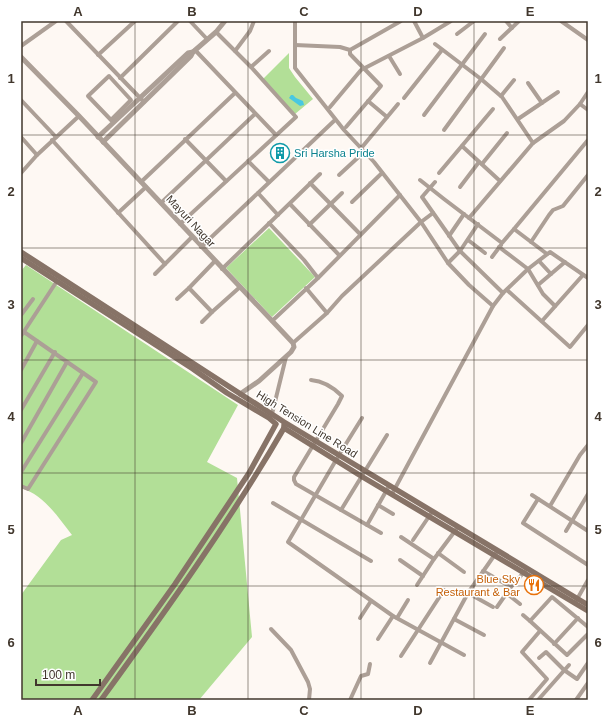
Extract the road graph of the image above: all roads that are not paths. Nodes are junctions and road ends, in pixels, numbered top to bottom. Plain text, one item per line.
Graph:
1 (56, 21) edge
2 (66, 21) edge
3 (135, 21) edge
4 (178, 21) edge
5 (190, 21) edge
6 (225, 21) edge
7 (254, 21) edge
8 (295, 21) edge
9 (401, 21) edge
10 (414, 21) edge
11 (451, 21) edge
12 (474, 21) edge
13 (506, 21) edge
14 (520, 21) edge
15 (561, 21) edge
16 (512, 28) junction
17 (216, 32) junction
18 (458, 34) dead end
19 (485, 34) dead end
20 (423, 38) junction
21 (207, 39) junction
22 (500, 40) dead end
23 (588, 40) edge
24 (434, 44) dead end
25 (295, 45) junction
26 (21, 46) edge
27 (504, 48) dead end
28 (350, 50) junction
29 (442, 50) junction
30 (194, 51) junction
31 (235, 51) junction
32 (269, 52) dead end
33 (98, 55) junction
34 (389, 56) junction
35 (21, 57) edge
36 (462, 64) junction
37 (251, 67) junction
38 (364, 68) junction
39 (400, 74) dead end
40 (120, 78) junction
41 (481, 79) junction
42 (514, 80) dead end
43 (528, 83) dead end
44 (558, 92) dead end
45 (588, 92) edge
46 (235, 93) junction
47 (501, 96) junction
48 (404, 98) dead end
49 (21, 100) edge
50 (142, 100) junction
51 (368, 101) junction
52 (398, 104) dead end
53 (542, 104) junction
54 (580, 104) junction
55 (330, 107) dead end
56 (493, 109) dead end
57 (124, 110) junction
58 (588, 110) edge
59 (255, 114) junction
60 (424, 115) dead end
61 (79, 116) junction
62 (130, 116) junction
63 (387, 117) junction
64 (518, 119) junction
65 (335, 120) junction
66 (346, 127) dead end
67 (444, 130) dead end
68 (507, 133) dead end
69 (276, 136) junction
70 (98, 137) junction
71 (21, 138) edge
72 (54, 139) junction
73 (186, 140) junction
74 (588, 140) edge
75 (103, 142) junction
76 (533, 143) junction
77 (363, 146) dead end
78 (462, 146) junction
79 (364, 152) junction
80 (37, 155) junction
81 (206, 160) junction
82 (248, 161) junction
83 (481, 163) junction
84 (21, 173) edge
85 (382, 173) junction
86 (439, 173) dead end
87 (320, 174) dead end
88 (339, 174) dead end
89 (588, 174) edge
90 (420, 180) dead end
91 (226, 181) junction
92 (500, 181) junction
93 (141, 182) junction
94 (269, 182) junction
95 (435, 182) dead end
96 (310, 183) junction
97 (146, 187) junction
98 (460, 187) dead end
99 (430, 188) junction
100 (258, 193) junction
101 (342, 193) dead end
102 (400, 195) junction
103 (352, 202) dead end
104 (161, 203) junction
105 (290, 204) junction
106 (330, 205) junction
107 (118, 213) junction
108 (433, 213) junction
109 (464, 214) junction
110 (278, 215) junction
111 (469, 218) junction
112 (421, 222) junction
113 (269, 223) junction
114 (180, 224) junction
115 (478, 224) junction
116 (309, 225) junction
117 (514, 229) junction
118 (360, 234) junction
119 (449, 236) junction
120 (192, 237) junction
121 (468, 240) junction
122 (531, 242) junction
123 (501, 245) junction
124 (201, 246) junction
125 (460, 251) junction
126 (21, 252) edge
127 (485, 253) dead end
128 (547, 254) junction
129 (339, 255) junction
130 (492, 257) dead end
131 (21, 258) edge
132 (539, 260) junction
133 (215, 261) junction
134 (565, 262) junction
135 (448, 263) junction
136 (165, 264) junction
137 (222, 268) junction
138 (528, 269) junction
139 (155, 274) dead end
140 (551, 274) junction
141 (584, 274) junction
142 (318, 278) junction
143 (588, 278) edge
144 (57, 281) junction
145 (538, 285) junction
146 (240, 287) junction
147 (189, 288) junction
148 (306, 288) junction
149 (505, 292) junction
150 (177, 298) dead end
151 (33, 299) dead end
152 (493, 306) junction
153 (555, 306) junction
154 (212, 312) junction
155 (327, 314) junction
156 (21, 315) edge
157 (272, 321) junction
158 (202, 322) dead end
159 (542, 322) junction
160 (588, 325) edge
161 (24, 332) junction
162 (144, 334) junction
163 (21, 336) edge
164 (37, 340) junction
165 (293, 343) junction
166 (55, 352) junction
167 (286, 356) junction
168 (67, 362) junction
169 (21, 370) edge
170 (82, 373) junction
171 (311, 380) dead end
172 (238, 397) junction
173 (21, 410) edge
174 (272, 414) junction
175 (362, 418) dead end
176 (284, 425) junction
177 (387, 435) dead end
178 (21, 443) edge
179 (314, 443) junction
180 (588, 445) edge
181 (337, 458) junction
182 (21, 472) edge
183 (363, 473) junction
184 (21, 486) edge
185 (387, 488) junction
186 (394, 492) junction
187 (588, 494) edge
188 (532, 495) dead end
189 (316, 496) junction
190 (538, 499) junction
191 (273, 503) dead end
192 (378, 505) junction
193 (550, 506) junction
194 (341, 510) junction
195 (393, 514) dead end
196 (431, 514) junction
197 (301, 519) junction
198 (572, 521) junction
199 (367, 525) junction
200 (456, 529) junction
201 (588, 531) edge
202 (566, 532) dead end
203 (381, 533) dead end
204 (401, 537) dead end
205 (412, 540) dead end
206 (438, 553) junction
207 (496, 553) junction
208 (400, 560) dead end
209 (434, 560) junction
210 (371, 561) dead end
211 (588, 565) edge
212 (525, 570) junction
213 (483, 571) junction
214 (464, 572) dead end
215 (422, 576) junction
216 (588, 580) edge
217 (175, 584) junction
218 (417, 585) dead end
219 (511, 587) junction
220 (181, 588) junction
221 (444, 590) dead end
222 (468, 593) junction
223 (506, 593) junction
224 (408, 600) dead end
225 (371, 601) junction
226 (578, 602) junction
227 (520, 604) dead end
228 (588, 605) edge
229 (569, 610) junction
230 (588, 611) edge
231 (574, 614) junction
232 (523, 615) dead end
233 (395, 617) junction
234 (360, 618) dead end
235 (578, 618) junction
236 (454, 619) junction
237 (530, 621) junction
238 (588, 627) edge
239 (271, 629) dead end
240 (419, 629) junction
241 (540, 631) junction
242 (588, 634) edge
243 (484, 635) dead end
244 (378, 639) dead end
245 (441, 642) junction
246 (554, 644) junction
247 (550, 648) dead end
248 (546, 652) junction
249 (464, 655) dead end
250 (401, 656) dead end
251 (539, 658) dead end
252 (430, 662) dead end
253 (588, 663) edge
254 (370, 664) dead end
255 (569, 665) dead end
256 (564, 670) junction
257 (588, 683) edge
258 (92, 700) edge
259 (100, 700) edge
260 (309, 700) edge
261 (350, 700) edge
262 (529, 700) edge
263 (538, 700) edge
264 (576, 700) edge

1 - 26 street
2 - 33 street
3 - 33 street
4 - 40 street
5 - 21 street
6 - 17 street
7 - 31 street
8 - 25 street
9 - 28 street
10 - 20 street
11 - 20 street
12 - 18 street
13 - 16 street
14 - 16 street
15 - 23 street
16 - 22 street
17 - 21 street
17 - 31 street
19 - 36 street
20 - 34 street
21 - 30 street
24 - 29 street
25 - 28 street
25 - 65 street
27 - 41 street
28 - 38 street
29 - 36 street
29 - 48 street
30 - 46 street
30 - 50 street
31 - 37 street
32 - 37 street
33 - 40 street
34 - 38 street
34 - 39 street
35 - 61 street, Mayuri Nagar
36 - 41 street
36 - 60 street
37 - 69 street
38 - 51 street
38 - 55 street
40 - 50 street
41 - 47 street
41 - 67 street
42 - 47 street
43 - 53 street
44 - 53 street
45 - 54 street
46 - 59 street
46 - 73 street
47 - 64 street
49 - 72 street
50 - 57 street
50 - 62 street
51 - 63 street
51 - 66 street
52 - 63 street
53 - 64 street
54 - 58 street
54 - 76 street
56 - 78 street
57 - 57 street
57 - 62 street
57 - 70 street
59 - 69 street
59 - 81 street
61 - 70 street, Mayuri Nagar
61 - 72 street
62 - 75 street
63 - 77 street
64 - 76 street
65 - 79 street
65 - 94 street
68 - 83 street
69 - 82 street
70 - 75 street, Mayuri Nagar
71 - 80 street
72 - 80 street
72 - 107 street
73 - 81 street
73 - 93 street
74 - 117 street
75 - 93 street, Mayuri Nagar
76 - 92 street
78 - 83 street
78 - 86 street
79 - 85 street
79 - 88 street
80 - 84 street
81 - 91 street
81 - 104 street
82 - 91 street
82 - 94 street
83 - 92 street
83 - 98 street
85 - 102 street
85 - 103 street
87 - 96 street
89 - 122 street
90 - 99 street
91 - 114 street
92 - 111 street
93 - 97 street, Mayuri Nagar
94 - 100 street
95 - 99 street
96 - 105 street
96 - 106 street
97 - 104 street, Mayuri Nagar
97 - 107 street
99 - 108 street
99 - 109 street
100 - 110 street
100 - 124 street
101 - 106 street
102 - 112 street
102 - 118 street
104 - 114 street, Mayuri Nagar
105 - 110 street
105 - 116 street
106 - 116 street
106 - 118 street
107 - 136 street
108 - 112 street
108 - 119 street
109 - 111 street
109 - 119 street
110 - 113 street
111 - 115 street
112 - 135 street
112 - 155 street
113 - 137 street
113 - 142 street
114 - 120 street, Mayuri Nagar
115 - 121 street
115 - 123 street
116 - 129 street
117 - 122 street
117 - 123 street
118 - 129 street
119 - 125 street
120 - 124 street, Mayuri Nagar
120 - 136 street
121 - 125 street
121 - 127 street
122 - 128 street
123 - 130 street
123 - 138 street
124 - 133 street, Mayuri Nagar
125 - 135 street
125 - 149 street
126 - 162 main road, High Tension Line Road
128 - 132 street
128 - 134 street
129 - 142 street
131 - 144 main road, High Tension Line Road
132 - 138 street
132 - 140 street
133 - 137 street, Mayuri Nagar
133 - 147 street
134 - 140 street
134 - 141 street
135 - 152 street
136 - 139 street
137 - 146 street, Mayuri Nagar
138 - 145 street
138 - 149 street
140 - 145 street
141 - 143 street
141 - 153 street
142 - 148 street
144 - 161 street
144 - 162 main road, High Tension Line Road
145 - 153 street
146 - 154 street
146 - 157 street, Mayuri Nagar
147 - 150 street
147 - 154 street
148 - 155 street
148 - 157 street
149 - 152 street
149 - 159 street
151 - 156 street
152 - 186 street
153 - 159 street
154 - 158 street
155 - 165 street
157 - 165 street, Mayuri Nagar
159 - 160 street
161 - 163 street
161 - 164 street
162 - 172 main road, High Tension Line Road
164 - 166 street
164 - 169 street
165 - 167 street
166 - 168 street
166 - 173 street
167 - 172 street
167 - 174 street
168 - 170 street
168 - 178 street
170 - 182 street
170 - 184 street
171 - 179 street
172 - 174 main road, High Tension Line Road
172 - 217 main road
174 - 176 main road, High Tension Line Road
175 - 181 street
176 - 179 main road, High Tension Line Road
176 - 220 main road
177 - 183 street
179 - 181 main road, High Tension Line Road
179 - 189 street
180 - 193 street
181 - 183 main road, High Tension Line Road
181 - 189 street
183 - 185 main road, High Tension Line Road
183 - 194 street
185 - 186 main road, High Tension Line Road
185 - 192 street
186 - 196 main road, High Tension Line Road
187 - 198 street
188 - 190 street
189 - 194 street
189 - 197 street
190 - 193 street
190 - 211 street
191 - 197 street
192 - 195 street
192 - 199 street
193 - 198 street
194 - 199 street
196 - 200 main road, High Tension Line Road
196 - 205 street
197 - 210 street
197 - 225 street
198 - 201 street
198 - 202 street
199 - 203 street
200 - 206 street
200 - 207 main road, High Tension Line Road
204 - 209 street
206 - 209 street
206 - 214 street
207 - 212 main road, High Tension Line Road
207 - 213 street
208 - 215 street
209 - 215 street
212 - 219 street
212 - 226 main road, High Tension Line Road
213 - 219 street
213 - 222 street
215 - 218 street
216 - 226 street
217 - 220 main road
217 - 258 main road
219 - 223 street
220 - 259 main road
221 - 240 street
222 - 223 street
222 - 236 street
223 - 227 street
224 - 233 street
225 - 233 street
225 - 234 street
226 - 228 main road, High Tension Line Road
226 - 229 street
226 - 230 main road
226 - 231 street
229 - 231 street
229 - 237 street
231 - 235 street
232 - 237 street
233 - 240 street
233 - 244 street
235 - 238 street
235 - 246 street
236 - 243 street
236 - 245 street
237 - 241 street
239 - 260 street
240 - 245 street
240 - 250 street
241 - 246 street
241 - 262 street
242 - 246 street
245 - 249 street
245 - 252 street
247 - 248 street
248 - 251 street
248 - 256 street
253 - 256 street
254 - 261 street
255 - 256 street
256 - 263 street
257 - 264 street

